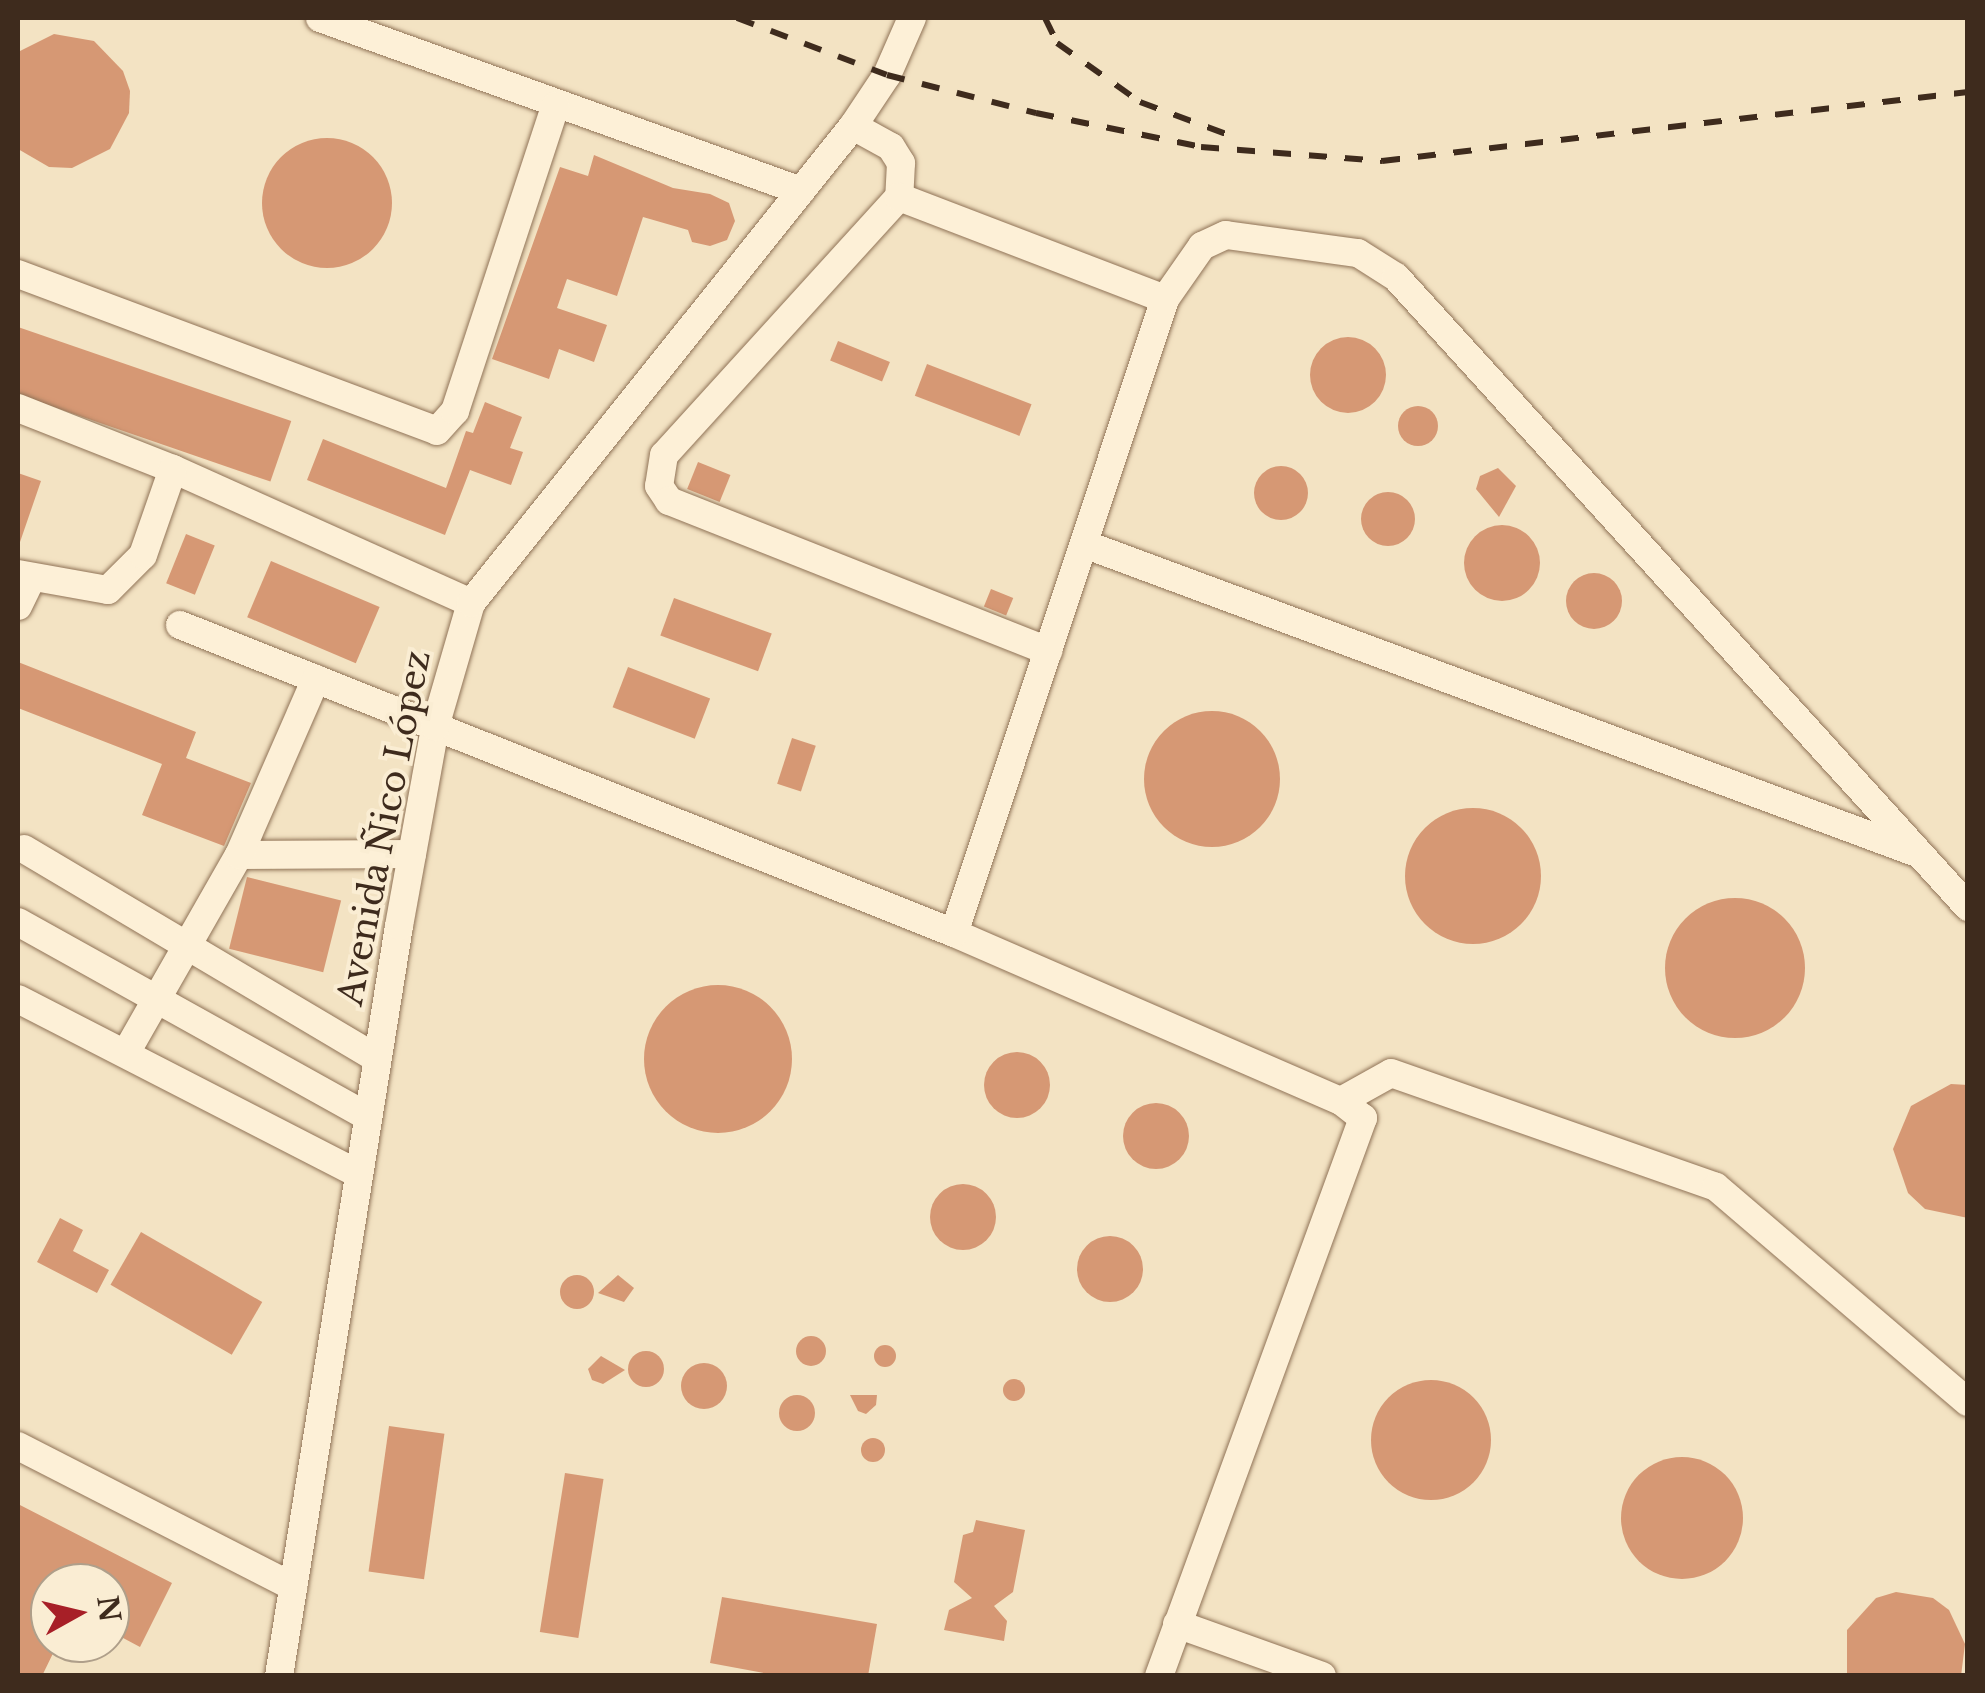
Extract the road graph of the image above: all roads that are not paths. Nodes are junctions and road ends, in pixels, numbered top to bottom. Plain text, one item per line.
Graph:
1 (320, 18) edge
2 (912, 18) edge
3 (554, 106) junction
4 (853, 126) junction
5 (801, 191) junction
6 (899, 198) junction
7 (18, 274) edge
8 (1165, 299) junction
9 (18, 408) edge
10 (173, 469) junction
11 (1084, 544) junction
12 (24, 577) edge
13 (470, 603) junction
14 (18, 606) edge
15 (180, 625) dead end
16 (1048, 651) junction
17 (316, 679) junction
18 (436, 727) junction
19 (24, 850) dead end
20 (412, 854) junction
21 (1920, 854) junction
22 (239, 855) junction
23 (1968, 908) edge
24 (18, 922) edge
25 (954, 933) junction
26 (187, 946) junction
27 (18, 999) edge
28 (156, 999) junction
29 (127, 1051) junction
30 (376, 1058) junction
31 (1340, 1101) junction
32 (366, 1116) junction
33 (357, 1173) junction
34 (1968, 1402) edge
35 (18, 1446) edge
36 (293, 1587) junction
37 (1177, 1624) junction
38 (279, 1676) edge
39 (1160, 1676) edge
40 (1322, 1676) edge

1 - 3 street
2 - 4 street, Avenida Ñico López
3 - 5 street
3 - 7 street
4 - 5 street, Avenida Ñico López
4 - 6 street
5 - 13 street, Avenida Ñico López
6 - 8 street
6 - 16 street
8 - 11 street
8 - 21 street
9 - 10 street
10 - 12 street
10 - 13 street
11 - 16 street
11 - 21 street
12 - 14 street
13 - 18 street, Avenida Ñico López
15 - 17 street
16 - 25 street
17 - 18 street
17 - 22 street
18 - 20 street, Avenida Ñico López
18 - 25 street
19 - 26 street
20 - 22 street
20 - 30 street, Avenida Ñico López
21 - 23 street
22 - 26 street
24 - 28 street
25 - 31 street
26 - 28 street
26 - 30 street
27 - 29 street
28 - 29 street
28 - 32 street
29 - 33 street
30 - 32 street, Avenida Ñico López
31 - 34 street
31 - 37 street
32 - 33 street, Avenida Ñico López
33 - 36 street, Avenida Ñico López
35 - 36 street
36 - 38 street, Avenida Ñico López
37 - 39 street
37 - 40 street

